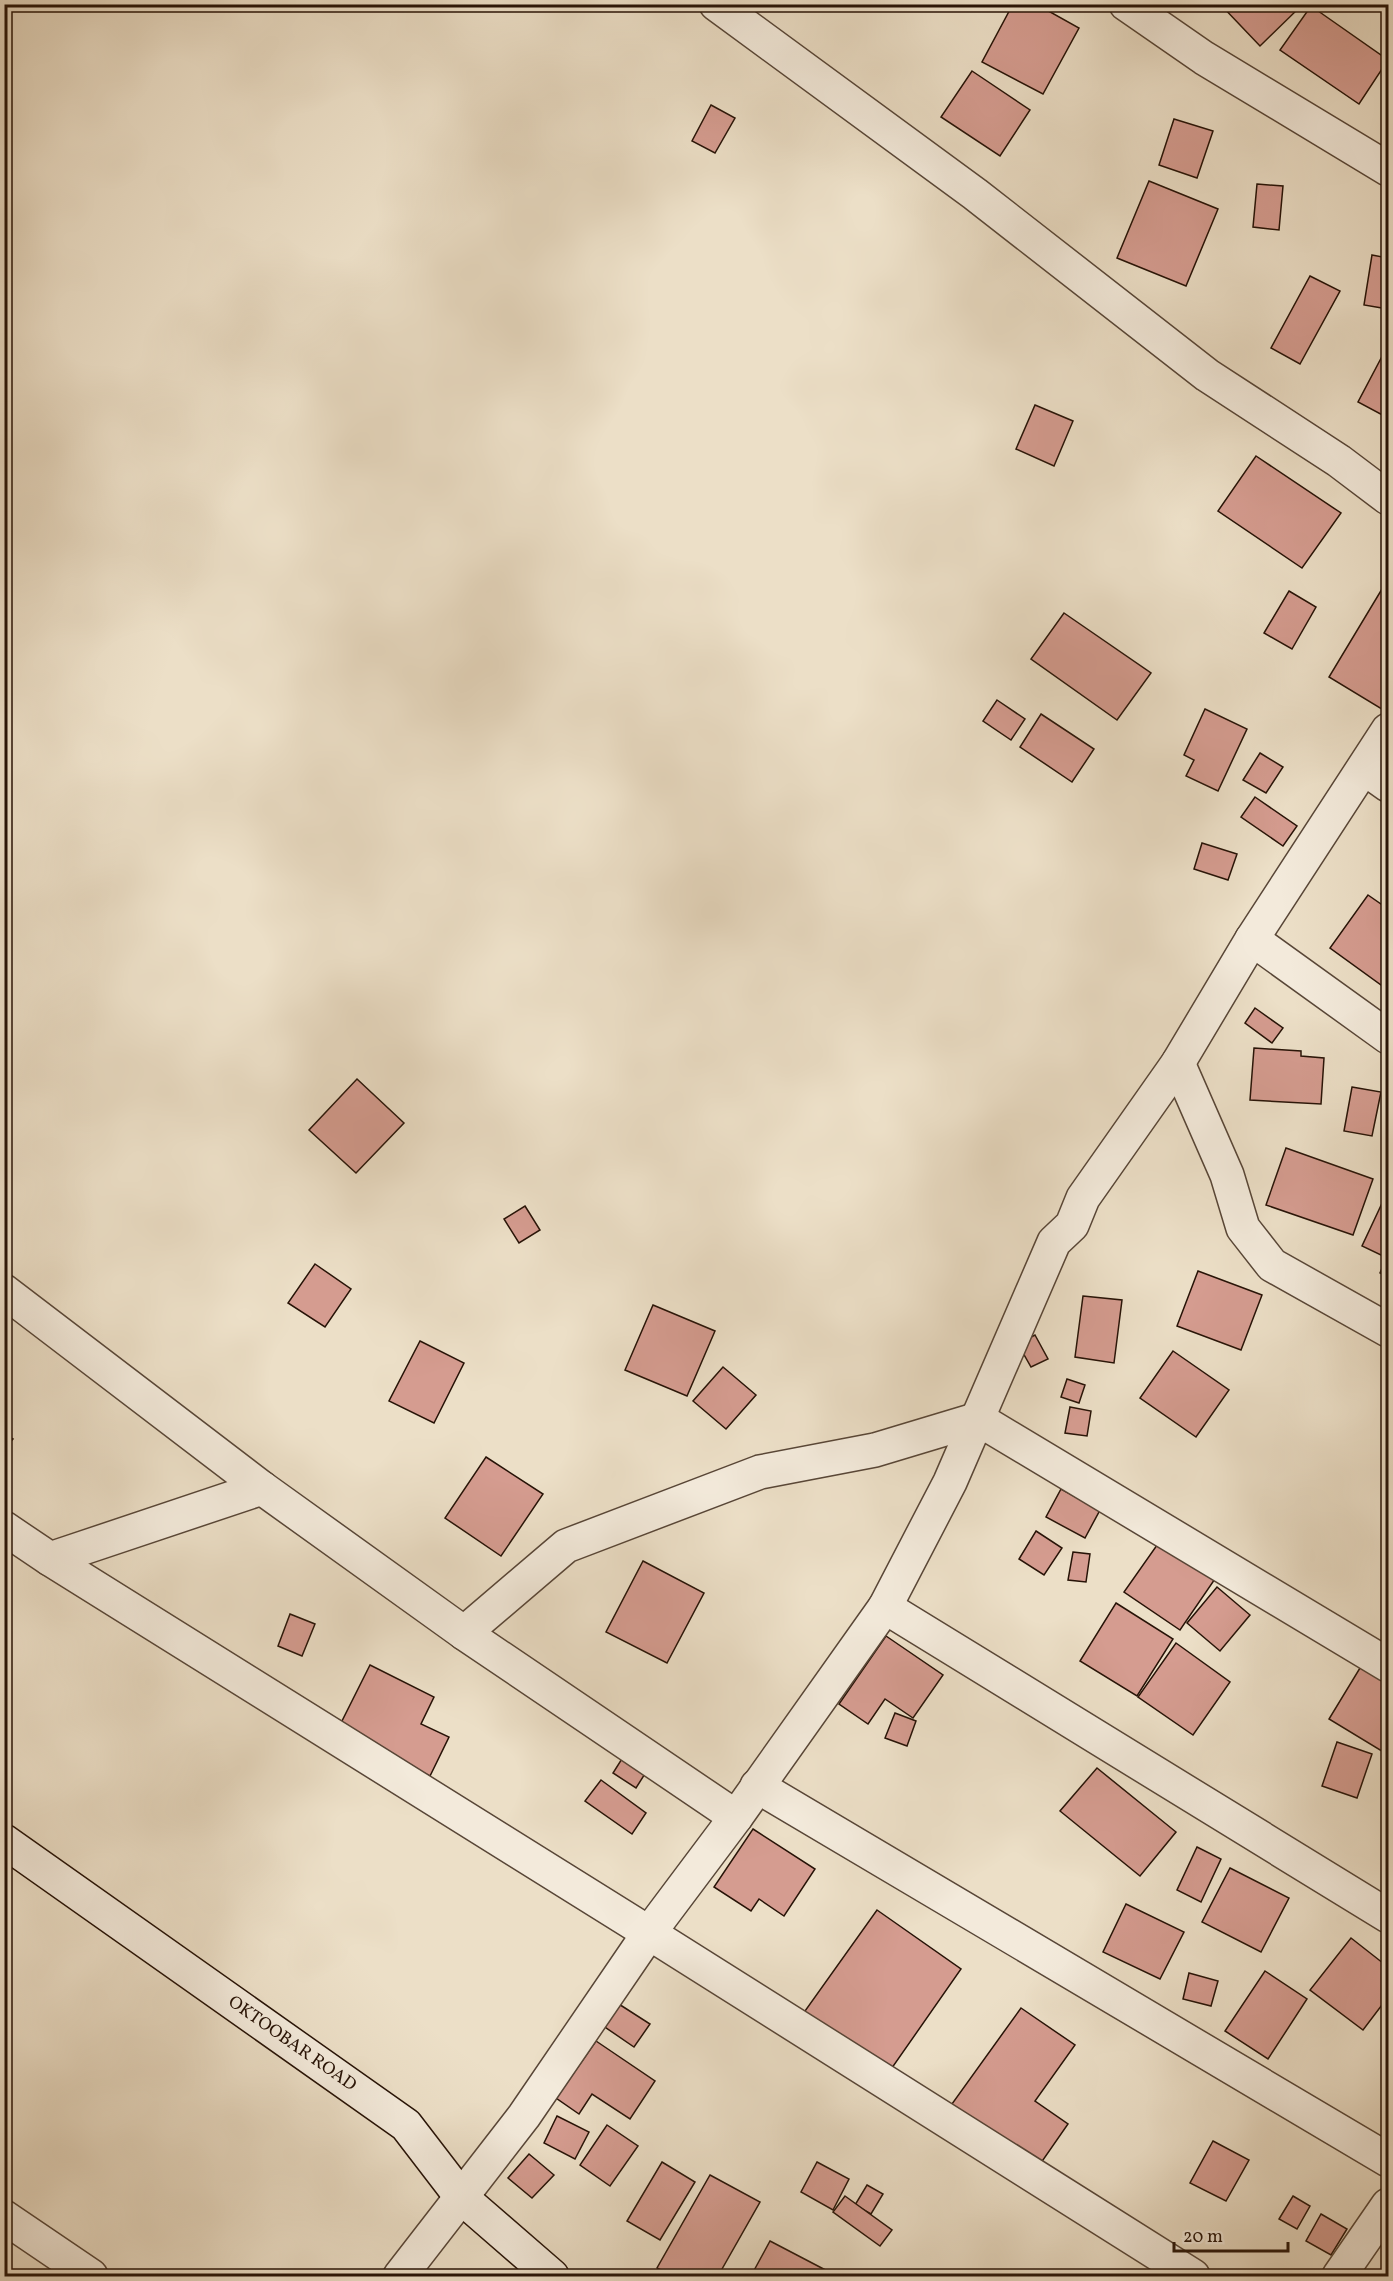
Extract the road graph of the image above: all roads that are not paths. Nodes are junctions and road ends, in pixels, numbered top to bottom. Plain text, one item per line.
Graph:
1 (716, 4) edge
2 (1126, 4) edge
3 (1389, 169) edge
4 (1389, 498) edge
5 (1389, 730) edge
6 (1376, 777) edge
7 (1252, 939) junction
8 (1389, 1037) edge
9 (1178, 1063) junction
10 (4, 1291) edge
11 (1389, 1330) edge
12 (978, 1419) junction
13 (262, 1488) junction
14 (4, 1528) edge
15 (50, 1559) junction
16 (885, 1607) junction
17 (464, 1633) junction
18 (1389, 1665) edge
19 (757, 1786) junction
20 (736, 1817) junction
21 (4, 1841) edge
22 (1389, 1916) edge
23 (649, 1933) junction
24 (1389, 2160) edge
25 (462, 2198) junction
26 (1389, 2205) edge
27 (4, 2217) edge
28 (91, 2277) edge
29 (400, 2277) edge
30 (552, 2277) edge
31 (1193, 2277) edge
32 (1339, 2277) edge

1 - 4 street
2 - 3 street
5 - 6 street
6 - 7 street
7 - 8 street
7 - 9 street
9 - 11 street
9 - 12 street
10 - 13 street
12 - 16 street
12 - 17 street
12 - 18 street
13 - 15 street
13 - 17 street
14 - 15 street
15 - 23 street
16 - 19 street
16 - 22 street
17 - 20 street
19 - 20 street
19 - 24 street
20 - 23 street
21 - 25 street, OKTOOBAR ROAD
23 - 25 street
23 - 31 street
25 - 29 street
25 - 30 street, OKTOOBAR ROAD
26 - 32 street
27 - 28 street

